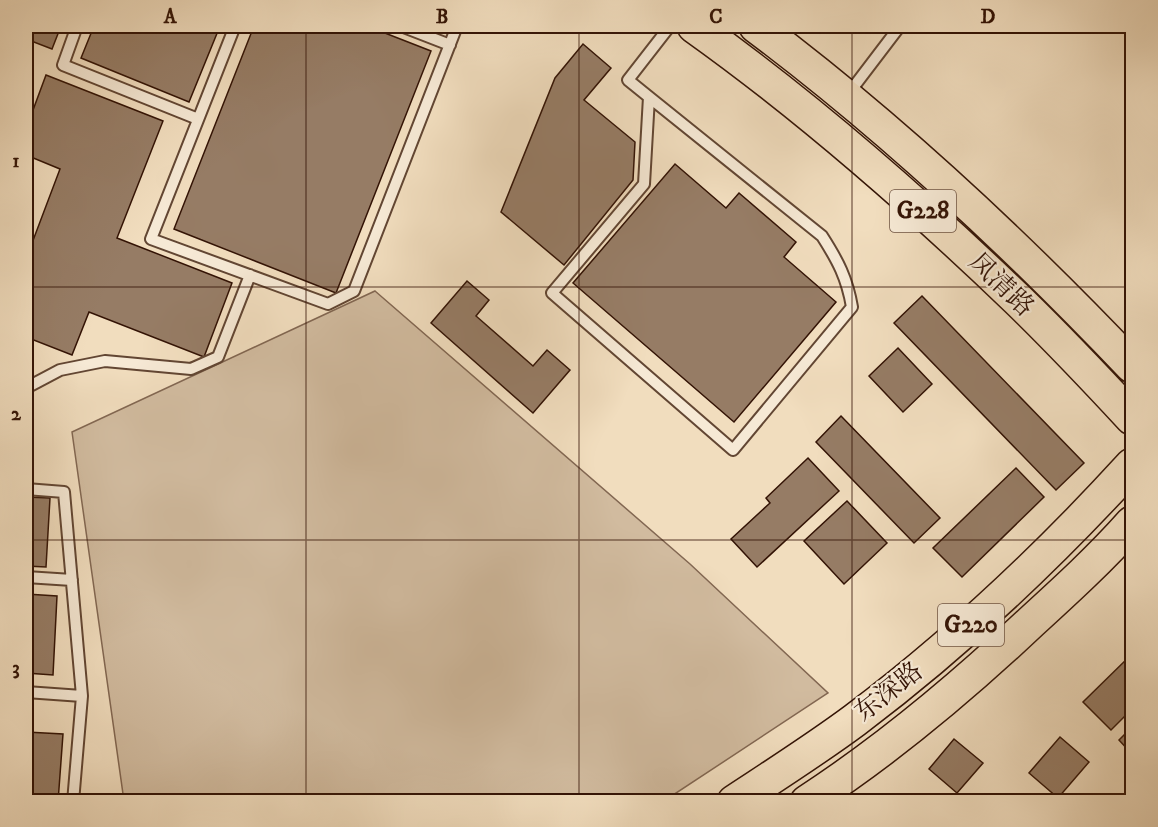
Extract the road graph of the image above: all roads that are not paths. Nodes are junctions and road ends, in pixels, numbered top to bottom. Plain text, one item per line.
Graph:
1 (77, 26) edge
2 (235, 26) edge
3 (401, 26) edge
4 (457, 26) edge
5 (670, 26) edge
6 (694, 26) edge
7 (756, 26) edge
8 (900, 26) edge
9 (450, 45) junction
10 (847, 96) junction
11 (649, 97) junction
12 (198, 119) junction
13 (250, 275) junction
14 (1132, 366) edge
15 (26, 387) edge
16 (1132, 418) edge
17 (1132, 465) edge
18 (26, 489) edge
19 (1132, 523) edge
20 (26, 577) edge
21 (72, 580) junction
22 (26, 692) edge
23 (82, 696) junction
24 (810, 800) edge
25 (73, 801) edge
26 (734, 801) edge

1 - 12 lane
2 - 12 lane
3 - 9 lane
4 - 9 lane
5 - 11 lane
6 - 16 highway, 凤清路 / G228
7 - 10 highway, 凤清路 / G228
8 - 10 lane
9 - 13 lane
10 - 14 highway, 凤清路 / G228
11 - 11 lane
12 - 13 lane
13 - 15 lane
17 - 26 highway, 东深路 / G220
18 - 21 lane
19 - 24 highway, 东深路 / G220
20 - 21 lane
21 - 23 lane
22 - 23 lane
23 - 25 lane

